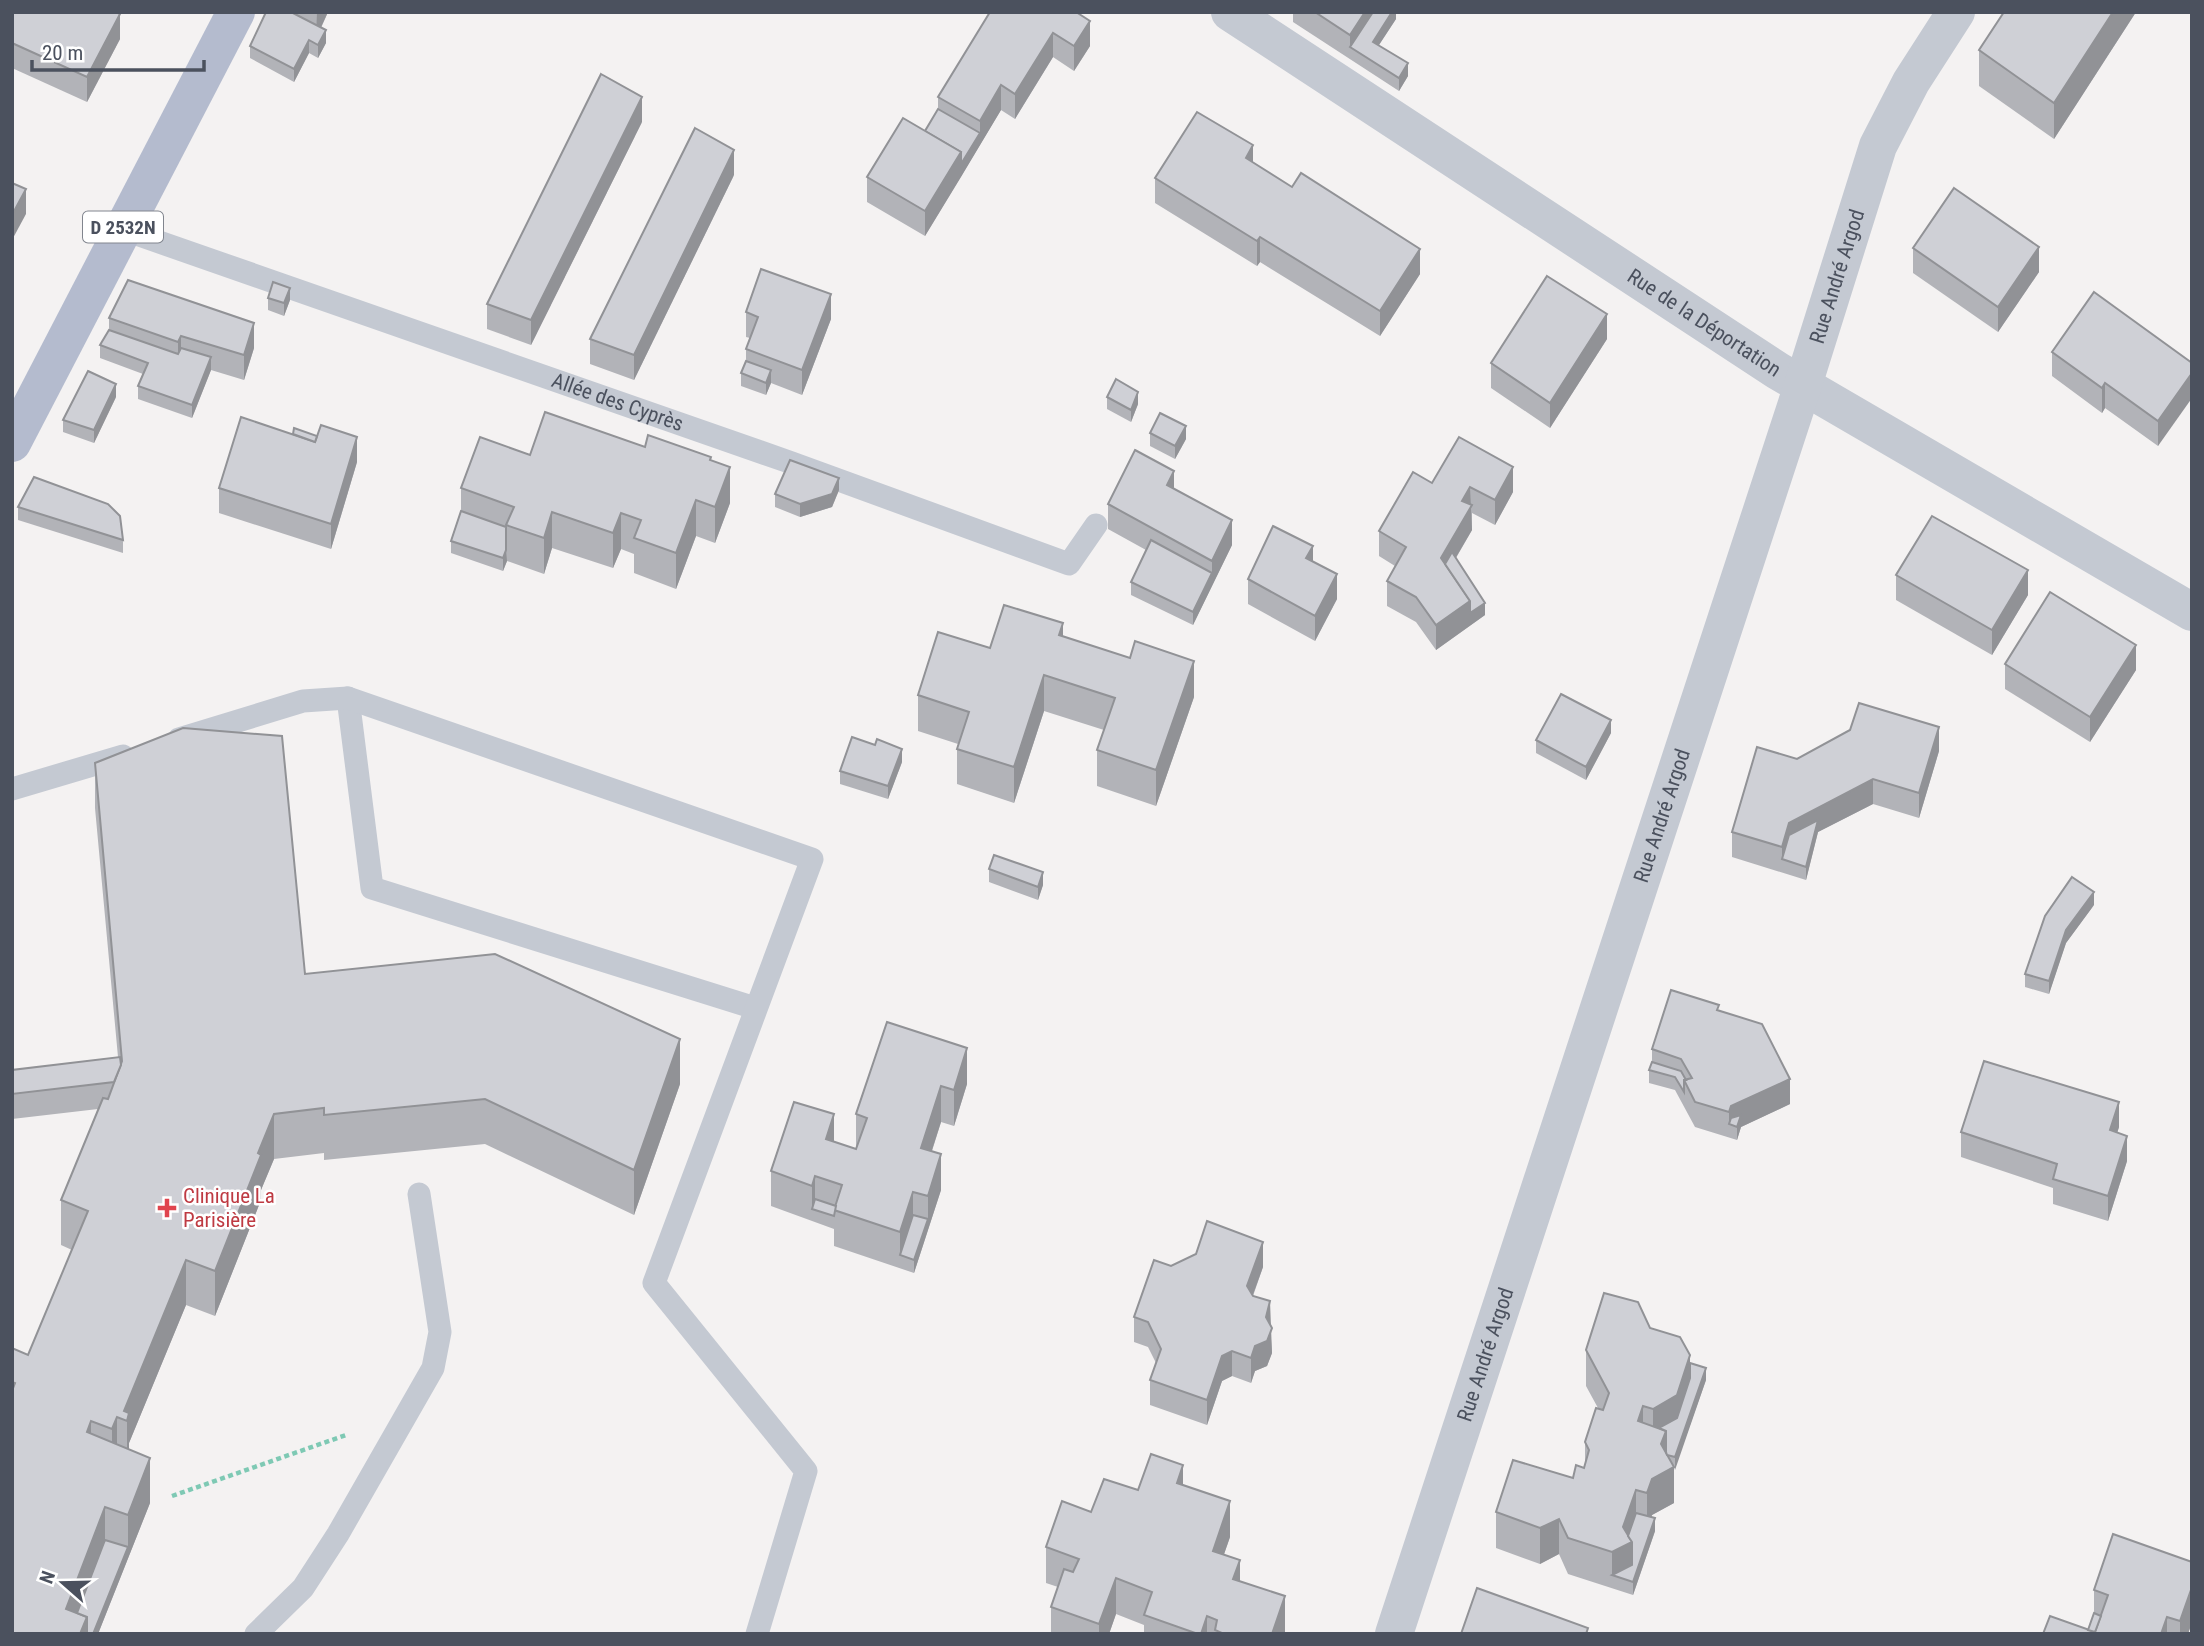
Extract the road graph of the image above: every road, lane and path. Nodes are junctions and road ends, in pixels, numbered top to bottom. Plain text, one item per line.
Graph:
1 (236, 12) edge
2 (1230, 12) edge
3 (1956, 12) edge
4 (122, 229) junction
5 (1803, 385) junction
6 (12, 443) edge
7 (1096, 525) dead end
8 (2192, 612) edge
9 (348, 698) junction
10 (12, 789) edge
11 (755, 1008) junction
12 (419, 1194) dead end
13 (404, 1415) junction
14 (172, 1496) dead end
15 (256, 1634) edge
16 (757, 1634) edge
17 (1394, 1634) edge

1 - 4 main road, D 2532N
2 - 5 street, Rue de la Déportation
3 - 5 street, Rue André Argod
4 - 6 main road, D 2532N
4 - 7 lane, Allée des Cyprès
5 - 8 street, Rue de la Déportation
5 - 17 street, Rue André Argod
9 - 10 lane
9 - 11 lane
9 - 11 lane
11 - 16 lane
12 - 13 lane
13 - 14 path
13 - 15 lane

